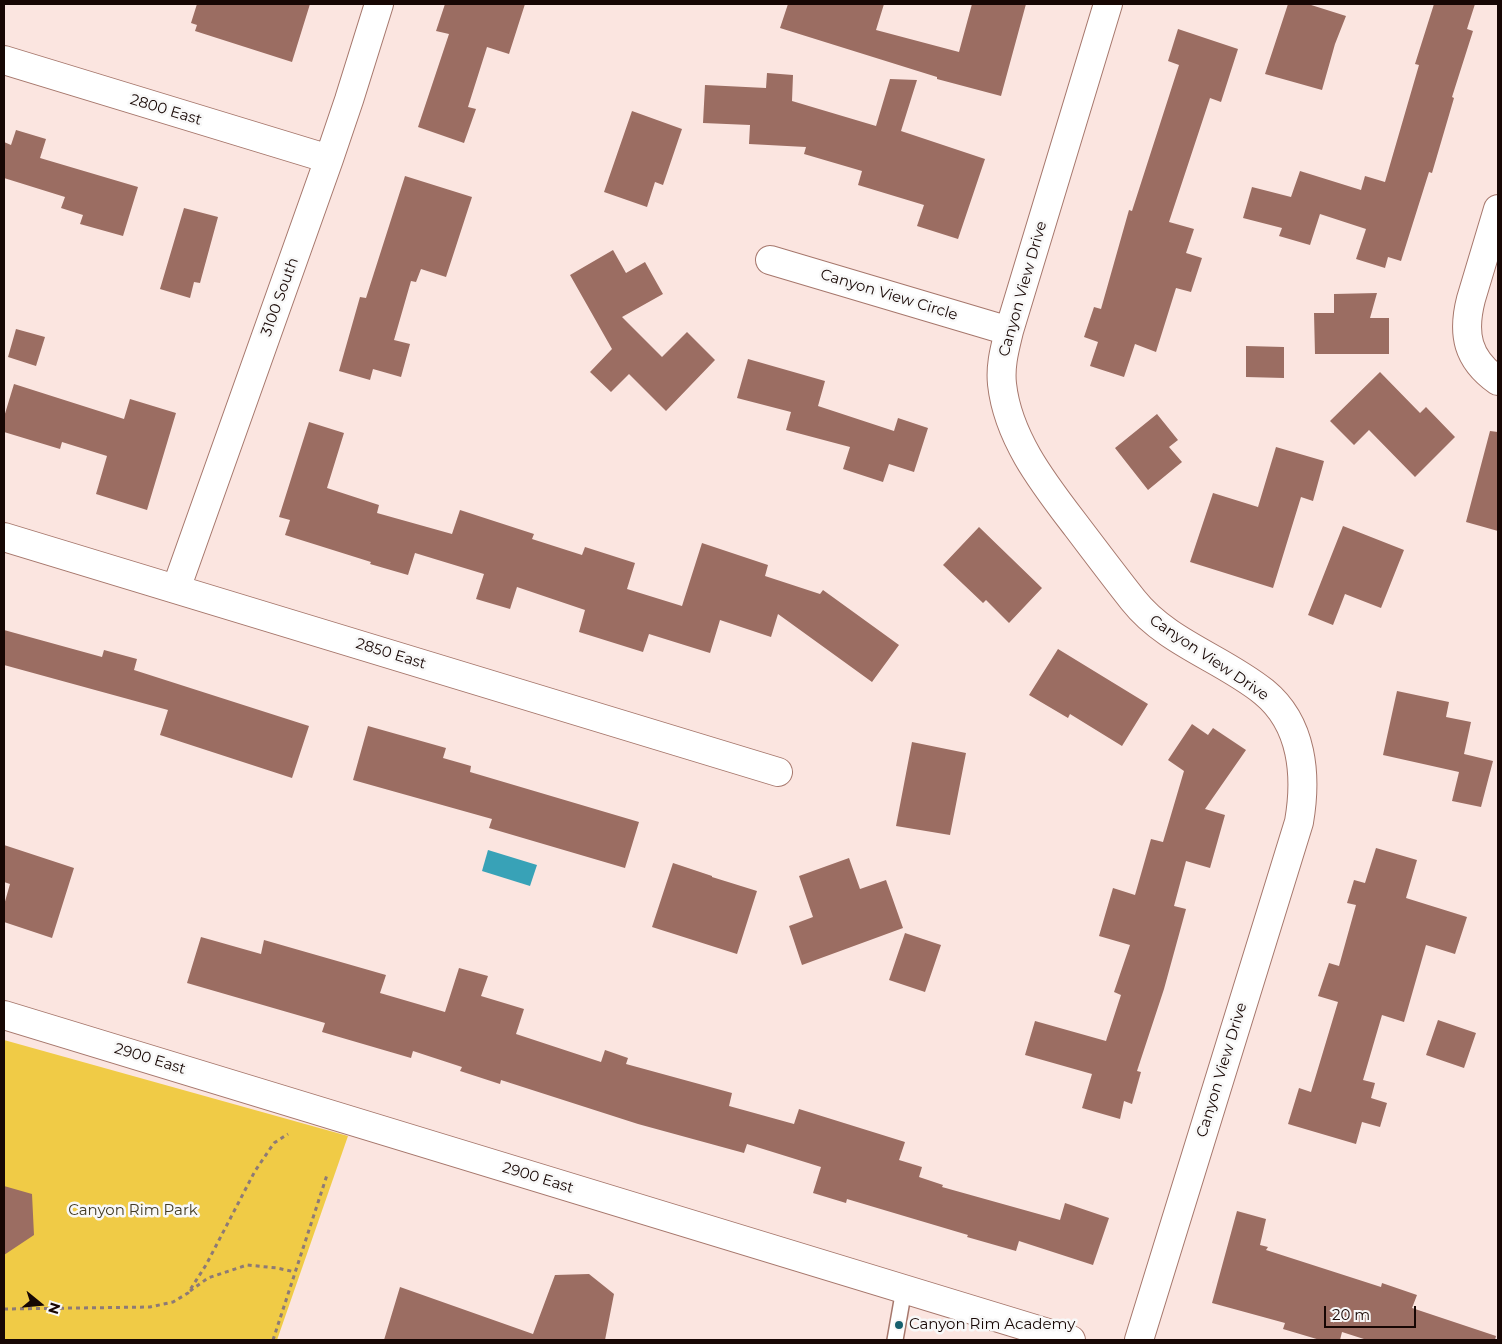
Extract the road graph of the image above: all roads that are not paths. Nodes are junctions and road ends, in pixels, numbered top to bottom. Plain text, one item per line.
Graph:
1 (378, 4) edge
2 (1108, 4) edge
3 (4, 60) edge
4 (329, 159) junction
5 (1498, 209) edge
6 (770, 260) dead end
7 (1009, 331) junction
8 (1498, 381) edge
9 (4, 537) edge
10 (176, 589) junction
11 (778, 772) dead end
12 (4, 1014) edge
13 (904, 1289) junction
14 (895, 1340) edge
15 (1072, 1340) edge
16 (1139, 1340) edge

1 - 4 street, 3100 South
2 - 7 street, Canyon View Drive
3 - 4 street, 2800 East
4 - 10 street, 3100 South
5 - 8 street
6 - 7 street, Canyon View Circle
7 - 16 street, Canyon View Drive
9 - 10 street, 2850 East
10 - 11 street, 2850 East
12 - 13 street, 2900 East
13 - 14 lane
13 - 15 street, 2900 East

